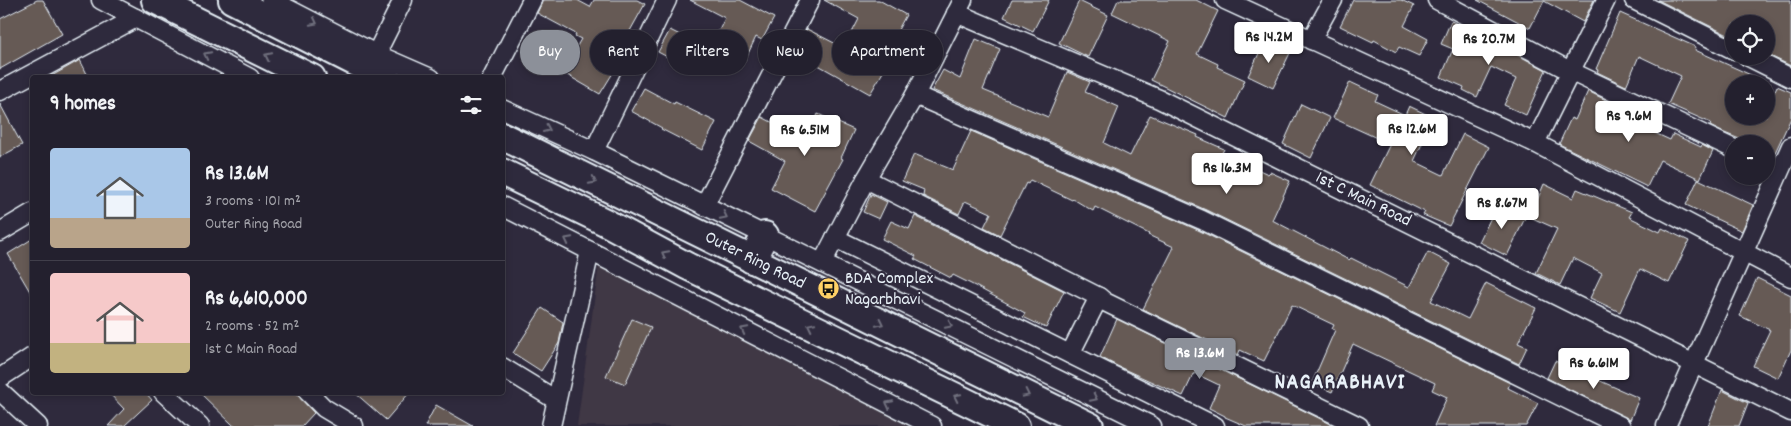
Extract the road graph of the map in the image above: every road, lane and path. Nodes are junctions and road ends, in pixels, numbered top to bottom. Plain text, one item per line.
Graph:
1 (101, 0) edge
2 (155, 0) edge
3 (232, 0) edge
4 (271, 0) edge
5 (403, 0) edge
6 (532, 0) edge
7 (667, 0) edge
8 (810, 0) edge
9 (1225, 0) edge
10 (1333, 0) edge
11 (1437, 0) edge
12 (1606, 0) edge
13 (1634, 0) edge
14 (959, 6) edge
15 (1464, 6) edge
16 (136, 18) junction
17 (1311, 40) junction
18 (1725, 46) edge
19 (1765, 65) edge
20 (381, 66) edge
21 (1570, 71) junction
22 (244, 75) edge
23 (306, 75) edge
24 (418, 75) edge
25 (494, 75) edge
26 (1791, 78) edge
27 (0, 91) edge
28 (915, 95) junction
29 (505, 110) edge
30 (505, 137) edge
31 (1535, 143) junction
32 (1725, 145) edge
33 (1791, 146) edge
34 (594, 151) junction
35 (1775, 166) edge
36 (505, 173) edge
37 (866, 179) junction
38 (1767, 185) edge
39 (704, 206) junction
40 (505, 208) edge
41 (30, 214) edge
42 (0, 232) edge
43 (765, 235) junction
44 (834, 238) junction
45 (590, 251) junction
46 (1743, 253) junction
47 (752, 260) junction
48 (822, 263) junction
49 (1791, 277) edge
50 (1099, 297) junction
51 (1070, 354) junction
52 (30, 359) edge
53 (1694, 364) junction
54 (505, 369) edge
55 (0, 378) edge
56 (0, 390) edge
57 (166, 395) edge
58 (311, 395) edge
59 (556, 400) junction
60 (1791, 412) edge
61 (38, 426) edge
62 (200, 426) edge
63 (354, 426) edge
64 (551, 426) edge
65 (932, 426) edge
66 (1016, 426) edge
67 (1090, 426) edge
68 (1152, 426) edge
69 (1215, 426) edge
70 (1359, 426) edge
71 (1621, 426) edge
72 (1666, 426) edge

1 - 16 street
23 -> 2 highway
3 - 20 highway
4 -> 20 street
5 - 20 street
6 - 25 street
7 - 34 street
8 - 39 street
9 - 17 street
10 - 17 street
11 - 15 street
12 - 21 street
13 - 18 street
14 - 28 street
14 - 53 street, 1st C Main Road
15 - 21 street
22 -> 16 street
16 - 27 street
17 - 31 street
19 - 26 street
20 - 24 street
21 - 31 street
21 - 32 street
28 - 37 street
28 - 71 street
29 -> 34 street
30 -> 47 highway, Outer Ring Road
31 - 46 street
33 - 35 street
34 - 39 street
66 -> 36 highway, Outer Ring Road
37 - 44 street
37 - 50 street
38 - 46 street
39 -> 43 street
45 -> 40 street
41 - 42 street
43 - 47 highway
43 - 48 street
44 - 48 street
44 - 51 street
45 - 59 street
65 -> 45 street
46 - 49 street
46 - 53 street
47 -> 67 highway, Outer Ring Road
48 -> 68 street
50 - 51 street
50 - 70 street
51 - 69 street
52 - 55 street
53 - 60 street, 1st C Main Road
53 - 72 street
54 - 59 street
56 - 61 street
57 - 62 street
58 - 63 street
59 - 64 street

